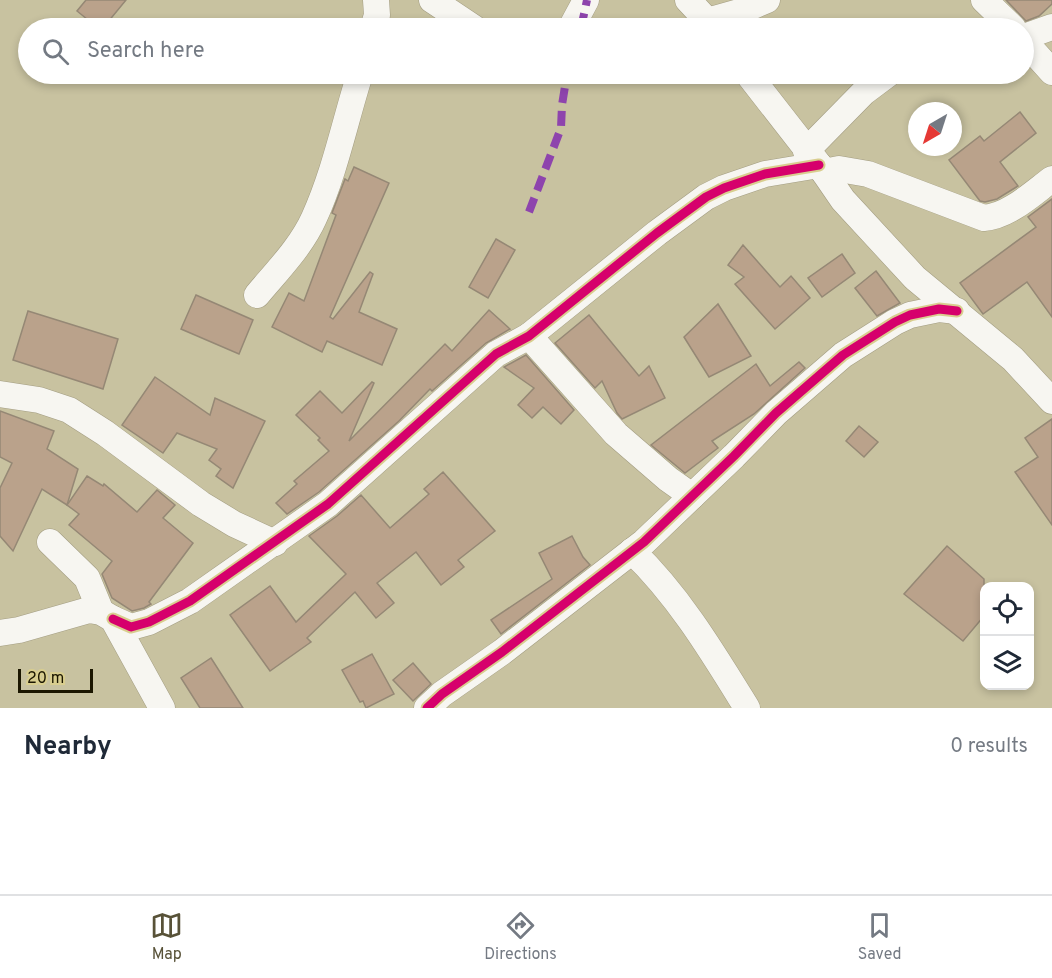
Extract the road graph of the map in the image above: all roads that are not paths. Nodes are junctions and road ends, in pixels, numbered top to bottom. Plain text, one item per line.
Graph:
1 (376, 0) edge
2 (432, 0) edge
3 (586, 0) edge
4 (688, 0) edge
5 (767, 0) edge
6 (984, 0) edge
7 (376, 18) edge
8 (459, 18) edge
9 (576, 18) edge
10 (705, 18) edge
11 (726, 18) edge
12 (1001, 18) edge
13 (1052, 27) edge
14 (1034, 29) edge
15 (1034, 53) edge
16 (1052, 72) edge
17 (357, 84) edge
18 (756, 84) edge
19 (875, 84) edge
20 (817, 163) junction
21 (1052, 178) edge
22 (915, 278) junction
23 (257, 295) dead end
24 (957, 311) junction
25 (895, 322) junction
26 (529, 336) junction
27 (0, 394) edge
28 (1052, 401) edge
29 (692, 496) junction
30 (50, 542) dead end
31 (275, 543) junction
32 (632, 551) junction
33 (107, 616) junction
34 (0, 633) edge
35 (741, 706) edge
36 (162, 708) edge
37 (427, 708) edge

1 - 7 street
2 - 8 street
3 - 9 street
4 - 10 street
5 - 11 street
6 - 12 street
13 - 14 street
15 - 16 street
17 - 23 street
18 - 20 street
19 - 20 street
20 - 21 street
20 - 22 street
20 - 26 street
22 - 24 street
22 - 25 street
24 - 25 street
24 - 28 street
25 - 29 street
26 - 29 street
26 - 31 street
27 - 31 street
29 - 32 street
30 - 33 street
31 - 33 street
32 - 35 street
32 - 37 street
33 - 34 street
33 - 36 street

